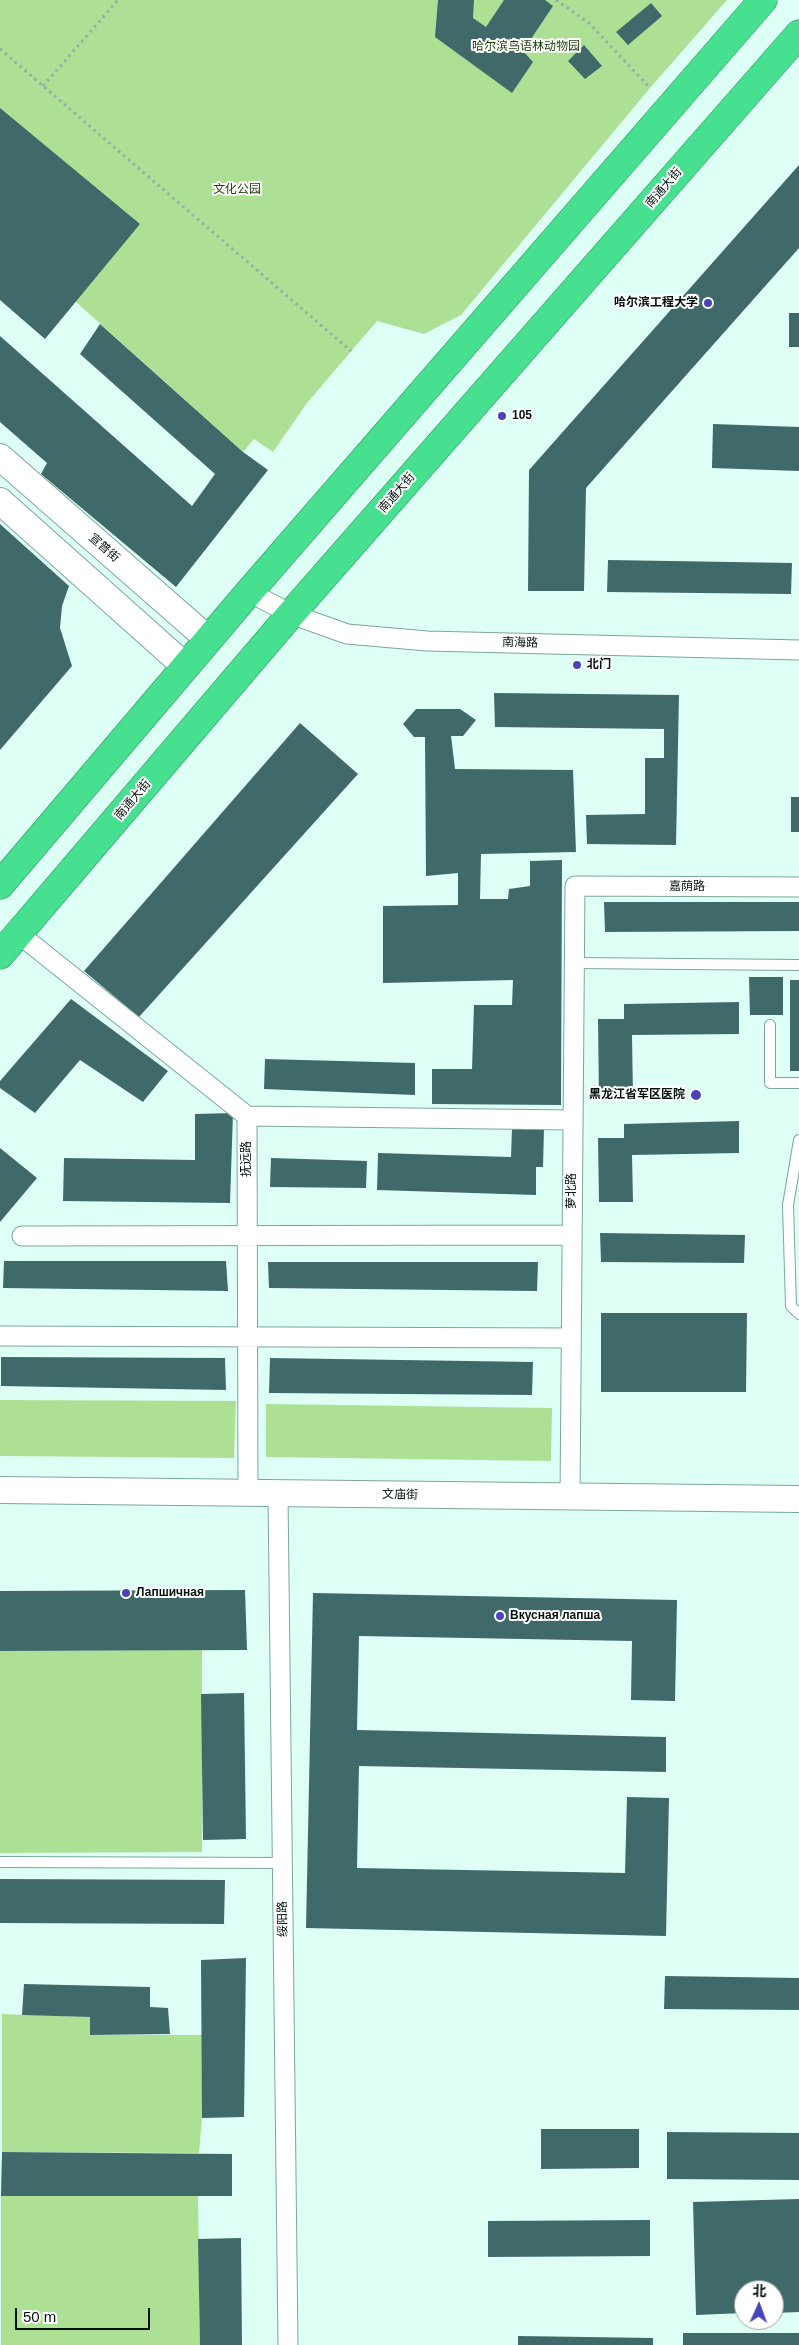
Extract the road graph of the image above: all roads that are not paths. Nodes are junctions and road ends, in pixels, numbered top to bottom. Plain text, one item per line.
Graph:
1 (763, 0) edge
2 (799, 34) edge
3 (0, 457) edge
4 (0, 501) edge
5 (250, 592) junction
6 (292, 614) junction
7 (209, 640) junction
8 (799, 650) edge
9 (186, 667) junction
10 (0, 886) edge
11 (575, 886) joint
12 (799, 887) edge
13 (19, 934) junction
14 (0, 955) edge
15 (574, 963) junction
16 (799, 964) edge
17 (770, 1025) dead end
18 (799, 1082) edge
19 (247, 1116) junction
20 (573, 1120) junction
21 (799, 1140) edge
22 (572, 1234) junction
23 (247, 1235) junction
24 (22, 1236) dead end
25 (799, 1314) edge
26 (0, 1336) edge
27 (247, 1336) junction
28 (571, 1338) junction
29 (0, 1490) edge
30 (248, 1493) junction
31 (278, 1493) junction
32 (570, 1497) junction
33 (799, 1500) edge
34 (0, 1862) edge
35 (283, 1863) junction
36 (288, 2345) edge

1 - 5 highway
2 - 6 highway, 南通大街
3 - 7 main road, 宣普街
4 - 9 main road
5 - 6 street, 南海路
5 - 7 highway
6 - 8 street, 南海路
6 - 13 highway, 南通大街
7 - 9 highway
9 - 10 highway
11 - 12 street, 嘉荫路
11 - 15 street, 萝北路
13 - 14 highway, 南通大街
13 - 19 street
15 - 16 lane
15 - 20 street, 萝北路
17 - 18 lane
19 - 20 street
19 - 23 street, 抚远路
20 - 22 street, 萝北路
21 - 25 lane
22 - 23 street
22 - 28 street, 萝北路
23 - 24 street
23 - 27 street, 抚远路
26 - 27 street
27 - 28 street
27 - 30 street, 抚远路
28 - 32 street, 萝北路
29 - 30 main road, 文庙街
30 - 31 main road, 文庙街
31 - 32 main road, 文庙街
31 - 35 street, 绥阳路
32 - 33 main road, 文庙街
34 - 35 lane
35 - 36 street, 绥阳路

